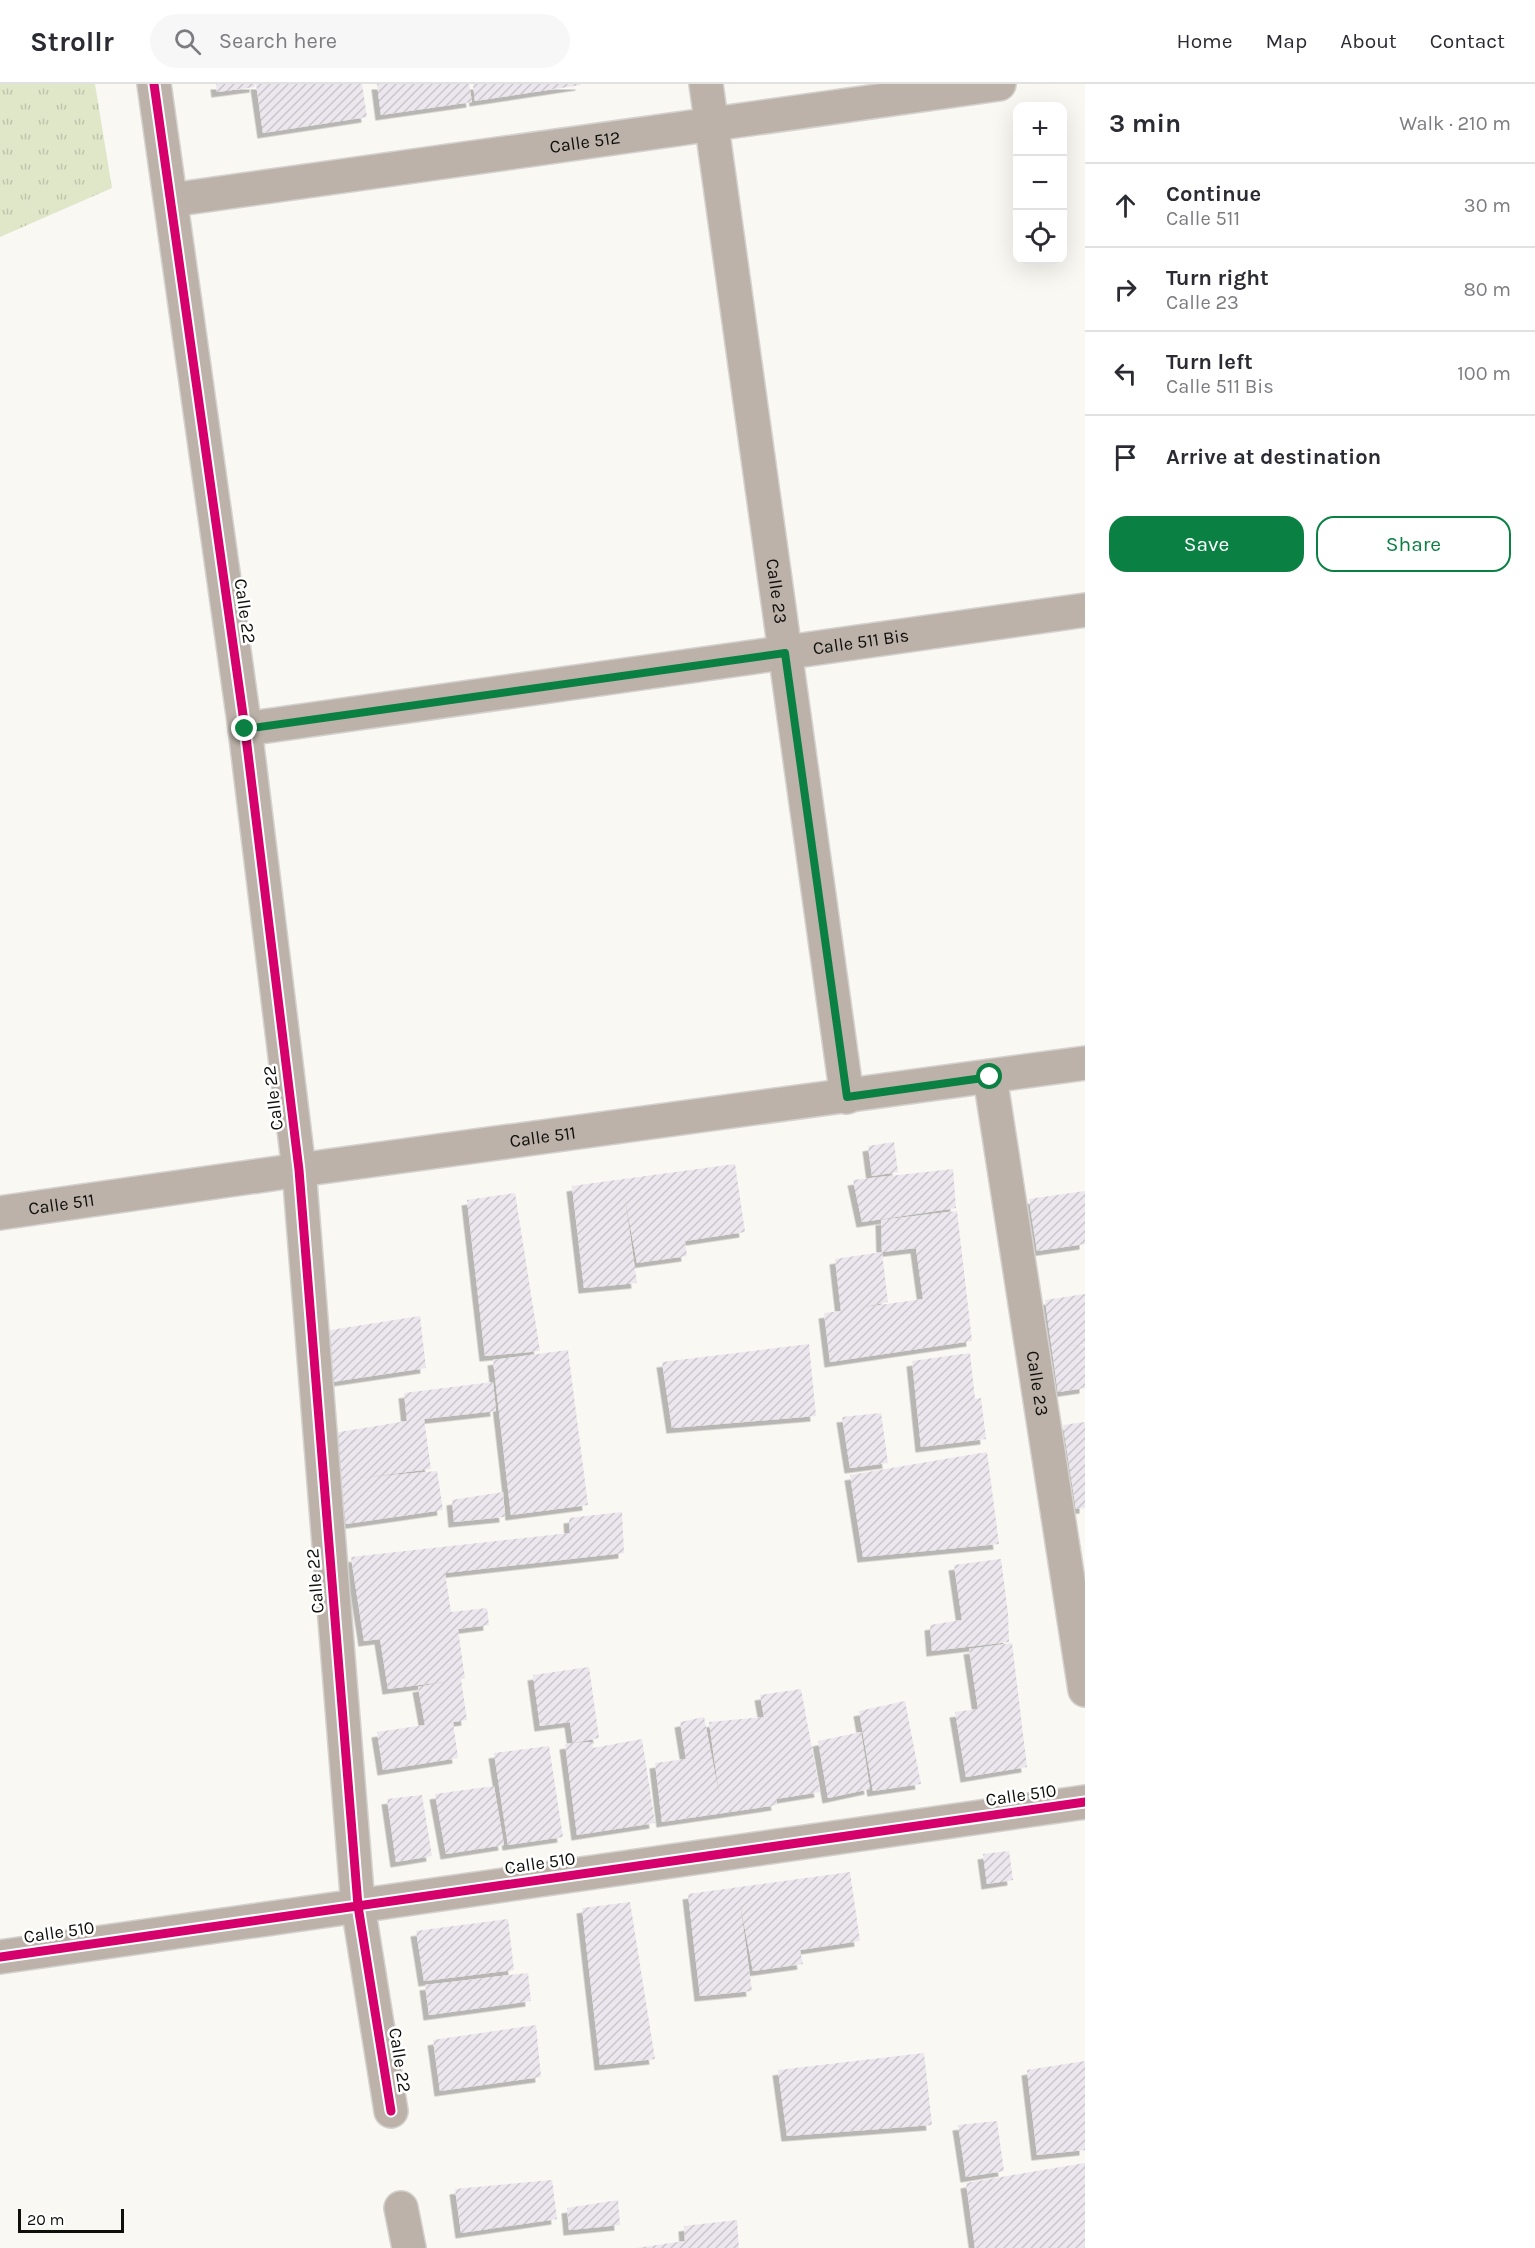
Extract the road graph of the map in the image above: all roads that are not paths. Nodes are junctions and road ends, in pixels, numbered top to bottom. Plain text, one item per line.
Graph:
1 (154, 84) edge
2 (706, 84) edge
3 (999, 84) edge
4 (710, 123) junction
5 (171, 200) junction
6 (1085, 610) edge
7 (785, 653) junction
8 (245, 729) junction
9 (1085, 1063) edge
10 (990, 1077) junction
11 (847, 1097) junction
12 (299, 1170) junction
13 (0, 1213) edge
14 (1085, 1690) edge
15 (1085, 1802) edge
16 (358, 1906) junction
17 (0, 1957) edge
18 (391, 2111) dead end
19 (401, 2208) dead end
20 (409, 2248) edge

1 - 5 street, Calle 22
2 - 4 street, Calle 23
3 - 4 street, Calle 512
4 - 5 street, Calle 512
4 - 7 street, Calle 23
5 - 8 street, Calle 22
6 - 7 street, Calle 511 Bis
7 - 8 street, Calle 511 Bis
7 - 11 street, Calle 23
8 - 12 street, Calle 22
9 - 10 street, Calle 511
10 - 11 street, Calle 511
10 - 14 street, Calle 23
11 - 12 street, Calle 511
12 - 13 street, Calle 511
12 - 16 street, Calle 22
15 - 16 street, Calle 510
16 - 17 street, Calle 510
16 - 18 street, Calle 22
19 - 20 street

